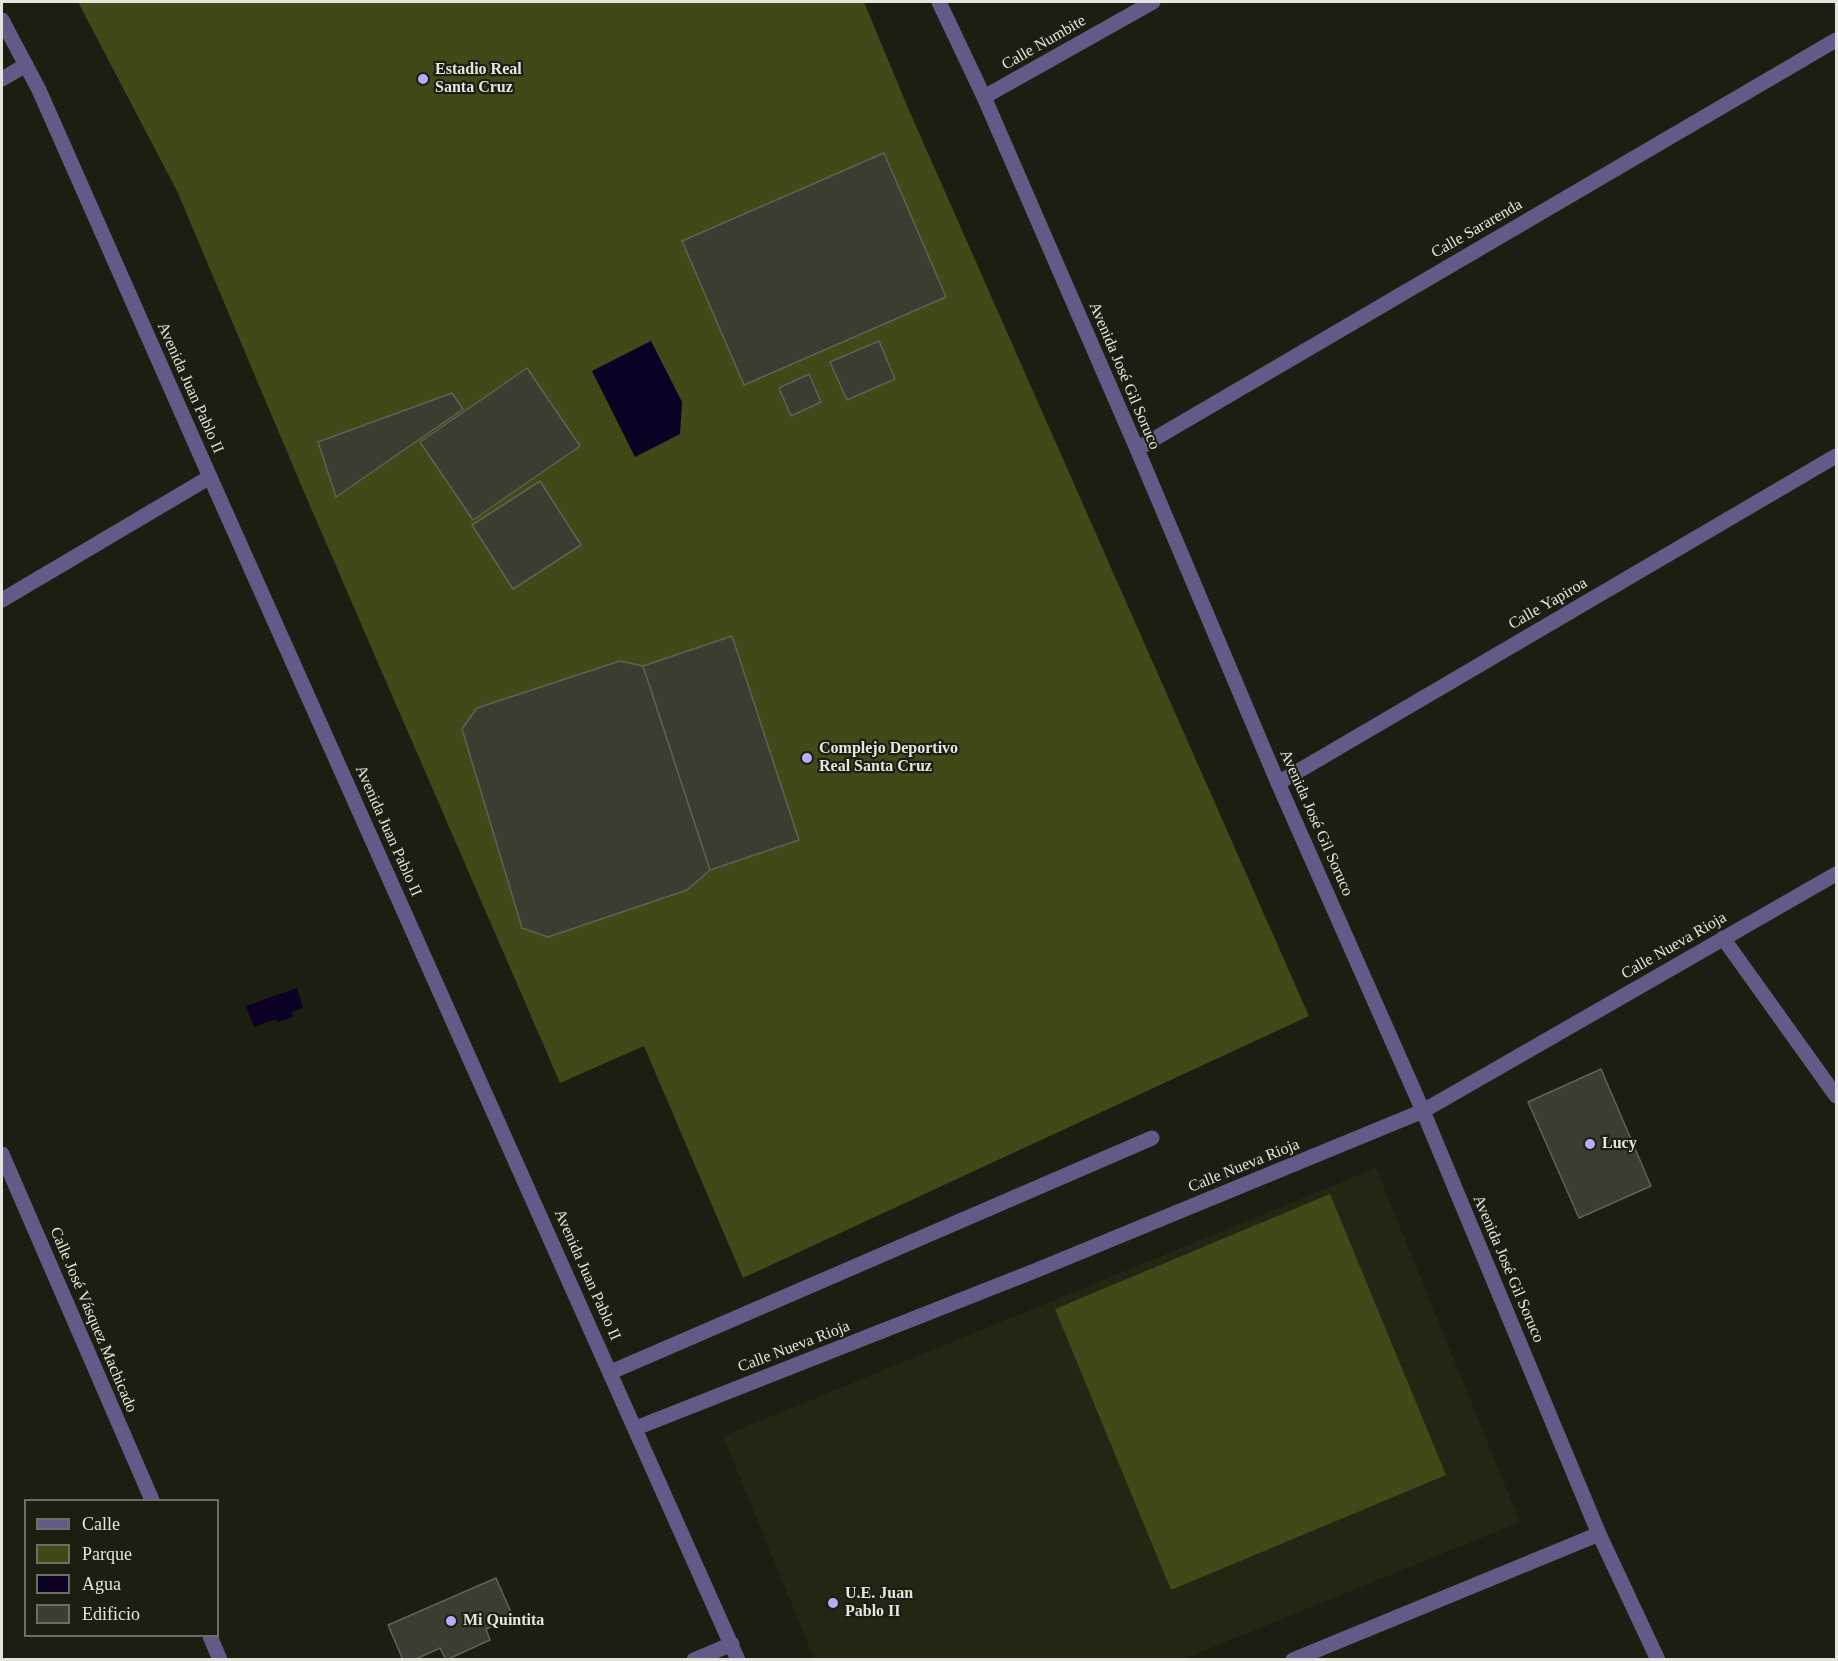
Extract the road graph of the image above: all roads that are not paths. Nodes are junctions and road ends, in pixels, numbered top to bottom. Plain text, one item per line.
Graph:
1 (939, 2) edge
2 (1153, 2) edge
3 (2, 20) edge
4 (1836, 40) edge
5 (26, 65) junction
6 (2, 78) edge
7 (984, 97) junction
8 (1137, 449) junction
9 (1836, 456) edge
10 (210, 477) junction
11 (2, 600) edge
12 (1278, 783) junction
13 (1836, 874) edge
14 (1723, 938) junction
15 (1836, 1096) edge
16 (1423, 1111) junction
17 (1152, 1138) dead end
18 (2, 1154) edge
19 (610, 1372) junction
20 (636, 1428) junction
21 (152, 1499) edge
22 (1599, 1534) junction
23 (211, 1637) edge
24 (732, 1644) junction
25 (220, 1659) edge
26 (694, 1659) edge
27 (738, 1659) edge
28 (1293, 1659) edge
29 (1658, 1659) edge

1 - 7 street, Avenida José Gil Soruco
2 - 7 street, Calle Numbite
3 - 5 street, Avenida Juan Pablo II
4 - 8 street, Calle Sararenda
5 - 6 street
5 - 10 street, Avenida Juan Pablo II
7 - 8 street, Avenida José Gil Soruco
8 - 12 street, Avenida José Gil Soruco
9 - 12 street, Calle Yapiroa
10 - 11 street
10 - 19 street, Avenida Juan Pablo II
12 - 16 street, Avenida José Gil Soruco
13 - 14 street, Calle Nueva Rioja
14 - 15 street
14 - 16 street, Calle Nueva Rioja
16 - 20 street, Calle Nueva Rioja
16 - 22 street, Avenida José Gil Soruco
17 - 19 street
18 - 21 street, Calle José Vásquez Machicado
19 - 20 street, Avenida Juan Pablo II
20 - 24 street, Avenida Juan Pablo II
22 - 28 street
22 - 29 street, Avenida José Gil Soruco
23 - 25 street
24 - 26 street
24 - 27 street, Avenida Juan Pablo II

